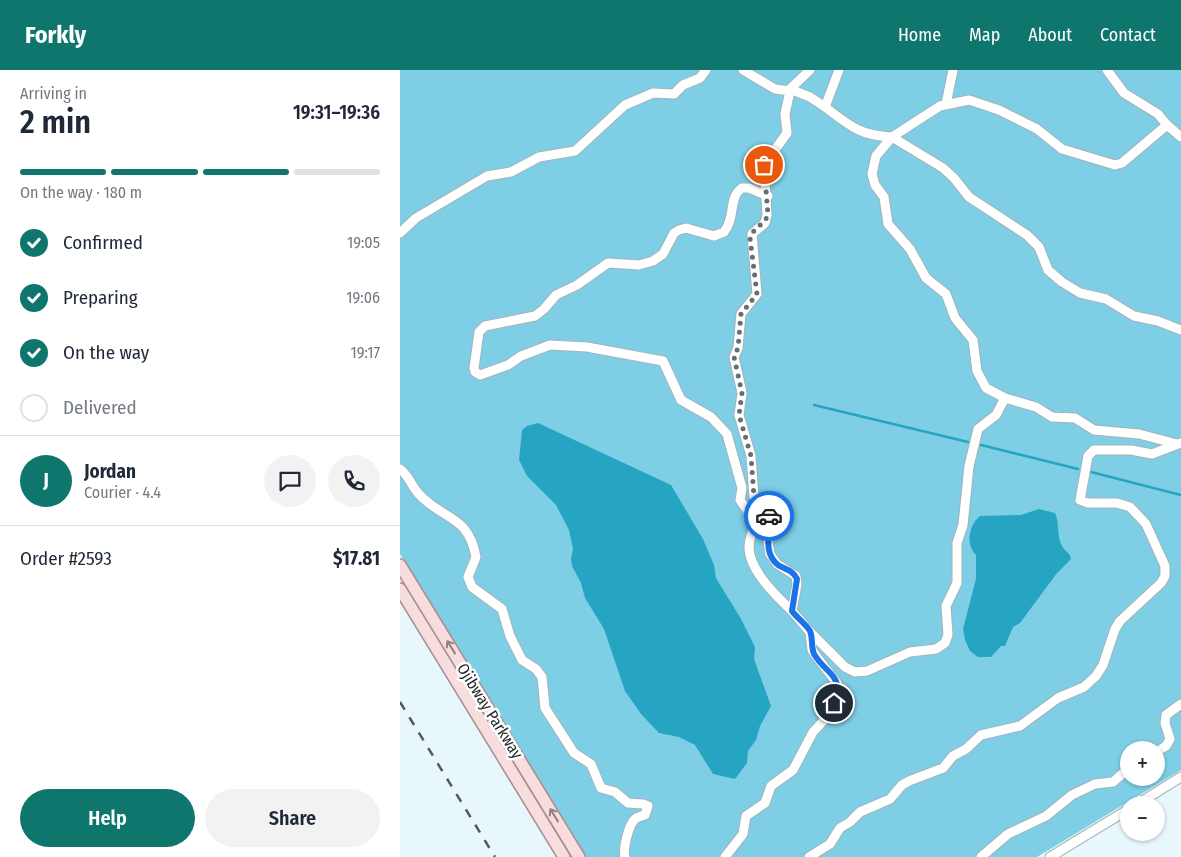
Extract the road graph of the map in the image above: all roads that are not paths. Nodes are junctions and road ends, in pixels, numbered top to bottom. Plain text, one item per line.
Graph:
1 (706, 70) edge
2 (743, 70) edge
3 (810, 70) edge
4 (839, 70) edge
5 (1107, 70) edge
6 (951, 74) edge
7 (789, 90) junction
8 (970, 100) junction
9 (946, 104) junction
10 (824, 107) junction
11 (1167, 125) junction
12 (892, 137) junction
13 (1181, 137) edge
14 (768, 196) junction
15 (400, 232) edge
16 (1181, 330) edge
17 (1005, 398) junction
18 (1179, 443) edge
19 (400, 469) edge
20 (400, 565) edge
21 (400, 589) edge
22 (792, 611) junction
23 (812, 635) junction
24 (1181, 704) edge
25 (1165, 747) edge
26 (1120, 776) edge
27 (1181, 777) edge
28 (1150, 796) edge
29 (1120, 814) edge
30 (564, 857) edge
31 (580, 857) edge
32 (626, 857) edge
33 (725, 857) edge
34 (809, 857) edge
35 (981, 857) edge
36 (1050, 857) edge

1 - 15 street
2 - 7 street
3 - 7 street
4 - 10 street
5 - 11 street
6 - 8 street
6 - 9 street
7 - 10 street
7 - 14 street
8 - 9 street
8 - 11 street
9 - 12 street
10 - 12 street
11 - 13 street
12 - 16 street
12 - 17 street
14 - 22 street
14 - 22 street
17 - 18 street
17 - 23 street
18 - 34 street
19 - 32 street
31 -> 20 main road, Ojibway Parkway
21 - 30 main road, Ojibway Parkway
22 - 23 street
23 - 33 street
24 - 25 street
26 - 35 street
27 - 28 street
29 - 36 street

